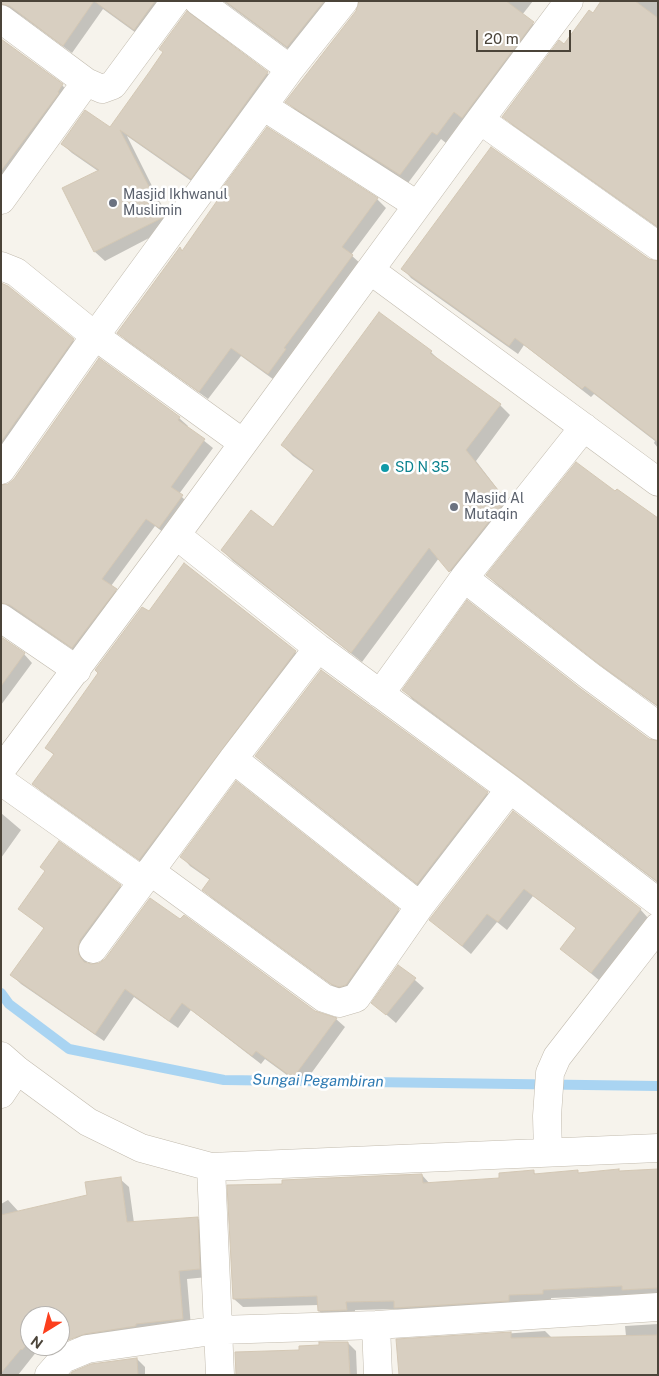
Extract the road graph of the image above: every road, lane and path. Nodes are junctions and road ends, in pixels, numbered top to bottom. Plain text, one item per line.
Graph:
1 (174, 1) edge
2 (198, 1) edge
3 (344, 1) edge
4 (569, 1) edge
5 (1, 19) edge
6 (290, 69) junction
7 (86, 82) junction
8 (263, 106) junction
9 (480, 120) junction
10 (1, 200) edge
11 (417, 205) junction
12 (658, 246) edge
13 (1, 266) edge
14 (370, 270) junction
15 (95, 336) junction
16 (584, 427) junction
17 (243, 443) junction
18 (3, 466) edge
19 (658, 482) edge
20 (176, 536) junction
21 (464, 578) junction
22 (1, 618) edge
23 (318, 648) junction
24 (77, 670) junction
25 (380, 694) junction
26 (658, 726) edge
27 (233, 759) junction
28 (1, 770) edge
29 (1, 781) edge
30 (510, 789) junction
31 (146, 876) junction
32 (658, 902) edge
33 (420, 906) junction
34 (658, 927) edge
35 (93, 949) dead end
36 (9, 1063) edge
37 (1, 1094) edge
38 (658, 1148) edge
39 (548, 1152) junction
40 (211, 1167) junction
41 (658, 1307) edge
42 (376, 1325) junction
43 (219, 1330) junction
44 (49, 1375) edge
45 (220, 1375) edge
46 (378, 1375) edge

1 - 7 street
2 - 6 street
3 - 6 street
4 - 9 street
5 - 7 street
6 - 8 street
7 - 10 street
8 - 11 street
8 - 15 street
9 - 11 street
9 - 12 street
11 - 14 street
13 - 15 street
14 - 16 street
14 - 17 street
15 - 17 street
15 - 18 street
16 - 19 street
16 - 21 street
17 - 20 street
20 - 23 street
20 - 24 street
21 - 25 street
21 - 26 street
22 - 24 street
23 - 25 street
23 - 27 street
24 - 28 street
25 - 30 street
27 - 31 street
27 - 33 street
29 - 31 street
30 - 32 street
30 - 33 street
31 - 33 street
31 - 35 street
34 - 39 street
36 - 37 street
36 - 40 street
38 - 39 street
39 - 40 street
40 - 43 street
41 - 42 street
42 - 43 street
42 - 46 street
43 - 44 street
43 - 45 street

